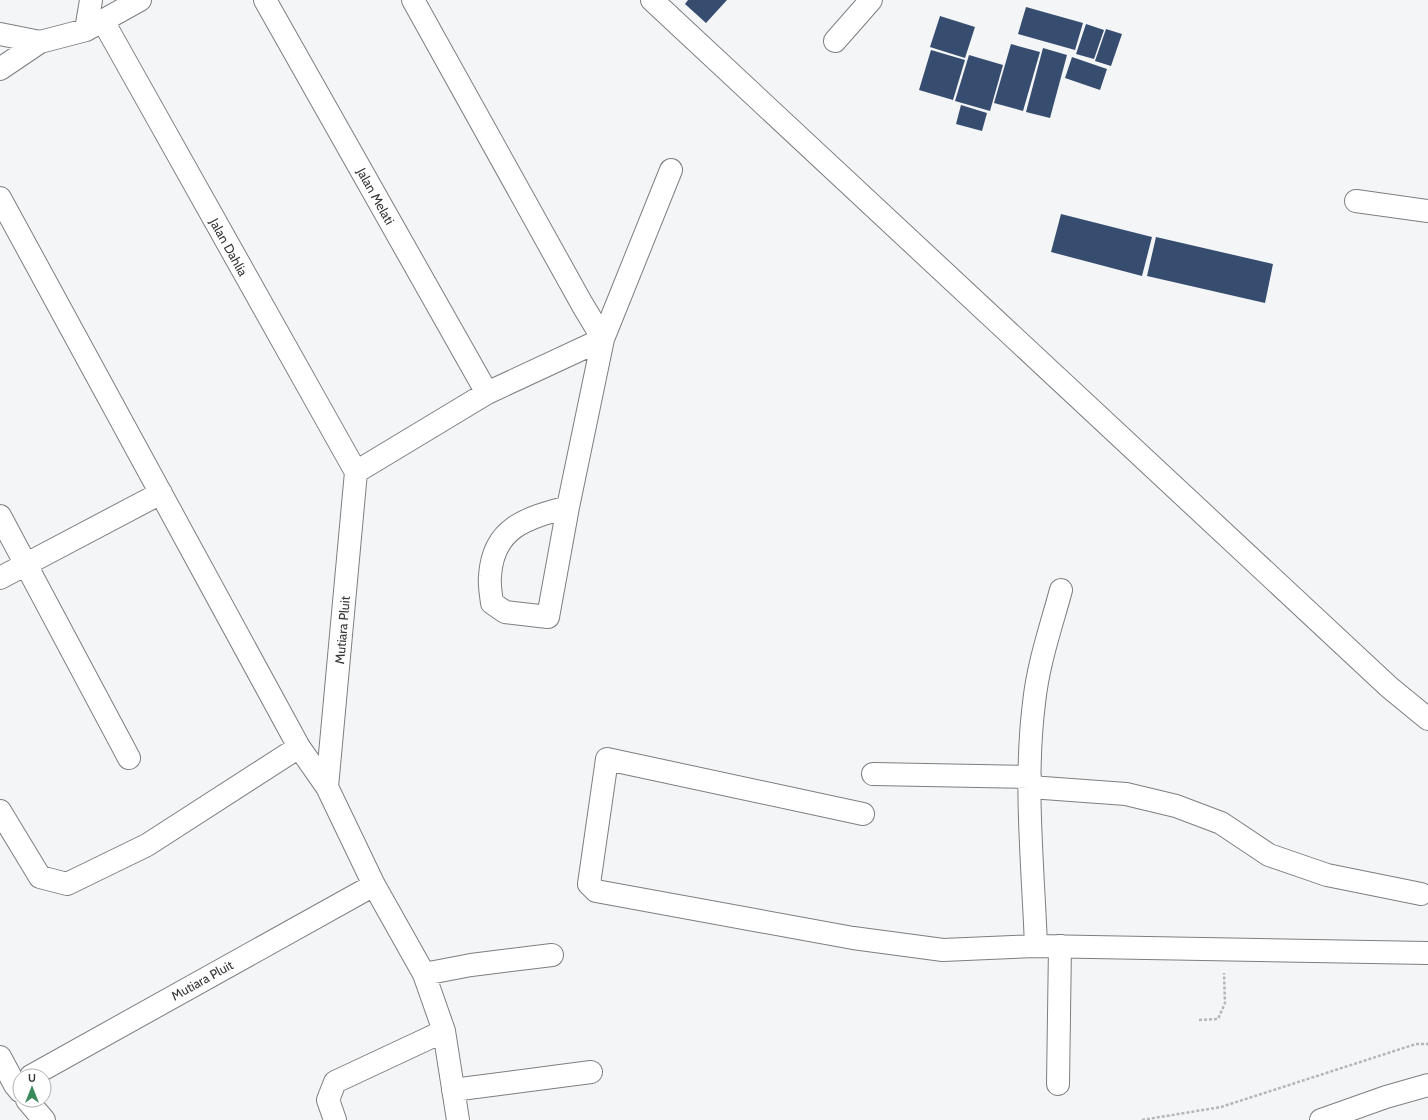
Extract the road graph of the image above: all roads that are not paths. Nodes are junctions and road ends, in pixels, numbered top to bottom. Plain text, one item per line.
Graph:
1 (91, 0) edge
2 (140, 0) edge
3 (265, 0) edge
4 (413, 0) edge
5 (652, 0) edge
6 (864, 3) edge
7 (94, 26) junction
8 (0, 34) edge
9 (835, 41) dead end
10 (40, 42) junction
11 (0, 69) edge
12 (671, 170) dead end
13 (0, 198) edge
14 (1356, 201) dead end
15 (1428, 211) edge
16 (604, 339) junction
17 (487, 393) junction
18 (356, 472) junction
19 (161, 493) junction
20 (568, 507) junction
21 (0, 516) edge
22 (25, 564) junction
23 (0, 578) edge
24 (1061, 590) dead end
25 (1428, 719) edge
26 (299, 747) junction
27 (129, 758) dead end
28 (873, 774) dead end
29 (1030, 782) junction
30 (327, 787) junction
31 (0, 811) edge
32 (863, 814) dead end
33 (374, 885) junction
34 (1421, 894) dead end
35 (1036, 946) junction
36 (1060, 946) junction
37 (1428, 953) edge
38 (552, 955) dead end
39 (424, 974) junction
40 (444, 1031) junction
41 (0, 1057) edge
42 (52, 1069) edge
43 (591, 1072) dead end
44 (12, 1077) edge
45 (1058, 1084) dead end
46 (1428, 1086) edge
47 (453, 1090) junction
48 (35, 1108) edge
49 (44, 1120) edge
50 (335, 1120) edge
51 (458, 1120) edge
52 (1322, 1120) edge

1 - 7 street
2 - 7 street
3 - 17 street, Jalan Melati
4 - 16 street
5 - 25 street
6 - 9 street
7 - 10 street
7 - 18 street, Jalan Dahlia
8 - 10 street
10 - 11 street
12 - 16 street
13 - 19 street
14 - 15 street
16 - 17 street
16 - 20 street
17 - 18 street
18 - 30 street, Mutiara Pluit
19 - 22 street
19 - 26 street
20 - 20 street
21 - 22 street
22 - 23 street
22 - 27 street
24 - 29 street
26 - 30 street
26 - 31 street
28 - 29 street
29 - 34 street
29 - 35 street
30 - 33 street
32 - 35 street
33 - 39 street
33 - 42 street, Mutiara Pluit
35 - 36 street
36 - 37 street
36 - 45 street
38 - 39 street
39 - 40 street
40 - 47 street
40 - 50 street
41 - 44 street
43 - 47 street
46 - 52 street
47 - 51 street
48 - 49 street

